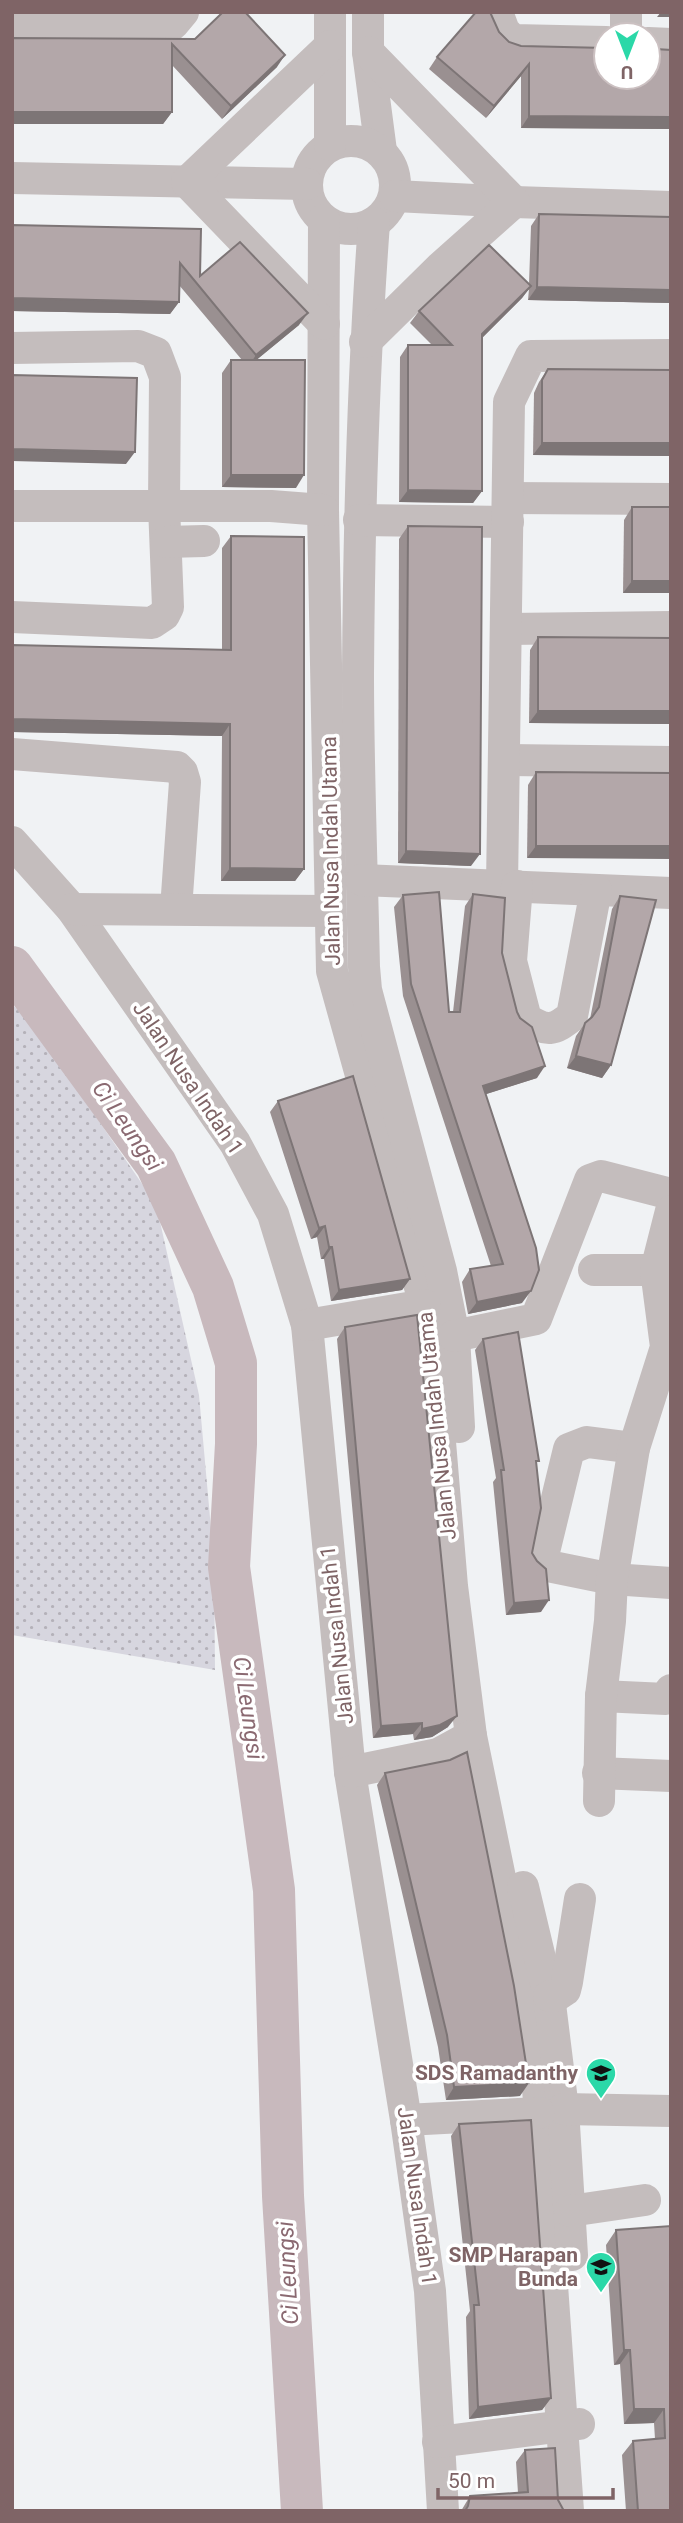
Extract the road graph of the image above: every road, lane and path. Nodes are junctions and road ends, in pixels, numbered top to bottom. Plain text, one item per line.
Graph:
1 (183, 12) edge
2 (330, 12) edge
3 (368, 12) edge
4 (497, 13) edge
5 (72, 20) edge
6 (12, 28) edge
7 (592, 41) edge
8 (330, 46) junction
9 (368, 51) junction
10 (330, 145) junction
11 (381, 151) junction
12 (12, 178) edge
13 (187, 182) junction
14 (307, 184) junction
15 (395, 195) junction
16 (514, 202) junction
17 (671, 206) edge
18 (324, 220) junction
19 (374, 223) junction
20 (324, 324) junction
21 (365, 342) junction
22 (12, 348) edge
23 (671, 355) edge
24 (671, 499) edge
25 (12, 506) edge
26 (164, 506) junction
27 (323, 510) junction
28 (508, 510) junction
29 (359, 520) junction
30 (204, 541) dead end
31 (166, 542) junction
32 (12, 617) edge
33 (671, 627) edge
34 (506, 629) junction
35 (12, 754) edge
36 (504, 760) junction
37 (671, 762) edge
38 (12, 842) edge
39 (362, 880) junction
40 (510, 886) junction
41 (596, 890) junction
42 (671, 893) edge
43 (72, 909) junction
44 (176, 909) junction
45 (330, 911) junction
46 (671, 1195) edge
47 (671, 1210) edge
48 (594, 1270) dead end
49 (656, 1270) junction
50 (425, 1305) junction
51 (307, 1325) junction
52 (454, 1336) junction
53 (449, 1430) junction
54 (634, 1448) junction
55 (612, 1579) junction
56 (671, 1583) edge
57 (671, 1690) edge
58 (601, 1696) junction
59 (471, 1736) junction
60 (350, 1772) junction
61 (671, 1776) edge
62 (580, 1899) dead end
63 (549, 1996) junction
64 (551, 2111) junction
65 (671, 2111) edge
66 (407, 2120) junction
67 (645, 2200) dead end
68 (570, 2211) junction
69 (571, 2425) junction
70 (438, 2442) junction
71 (443, 2511) edge
72 (568, 2511) edge
73 (587, 2511) edge

1 - 5 street
2 - 8 street
3 - 9 street
4 - 7 street
5 - 6 street
8 - 10 street
8 - 13 street
9 - 11 street
9 - 16 street
10 - 11 street
10 - 14 street
11 - 15 street
12 - 13 street
13 - 14 street
13 - 20 street
14 - 18 street
15 - 16 street
15 - 19 street
16 - 17 street
16 - 21 street
18 - 19 street
18 - 20 street, Jalan Nusa Indah Utama
19 - 21 street, Jalan Nusa Indah Utama
20 - 27 street, Jalan Nusa Indah Utama
21 - 29 street, Jalan Nusa Indah Utama
22 - 26 street
23 - 28 street
24 - 28 street
25 - 26 street
26 - 27 street
26 - 31 street
27 - 45 street, Jalan Nusa Indah Utama
28 - 29 street
28 - 34 street
29 - 39 street, Jalan Nusa Indah Utama
30 - 31 street
31 - 32 street
33 - 34 street
34 - 36 street
35 - 44 street
36 - 37 street
36 - 40 street
38 - 43 street, Jalan Nusa Indah 1
39 - 40 street
39 - 52 street, Jalan Nusa Indah Utama
40 - 41 street
40 - 41 street
41 - 42 street
43 - 44 street
43 - 51 street, Jalan Nusa Indah 1
44 - 45 street
45 - 50 street, Jalan Nusa Indah Utama
46 - 52 street
47 - 49 street
48 - 49 street
49 - 54 street
50 - 51 street
50 - 53 street, Jalan Nusa Indah Utama
51 - 60 street, Jalan Nusa Indah 1
52 - 53 street, Jalan Nusa Indah Utama
53 - 59 street, Jalan Nusa Indah Utama
53 - 63 street, Jalan Nusa Indah Utama
54 - 55 street
54 - 55 street
55 - 56 street
55 - 58 street
57 - 58 street
58 - 61 street
59 - 60 street
59 - 64 street, Jalan Nusa Indah Utama
60 - 66 street, Jalan Nusa Indah 1
62 - 63 street
63 - 64 street, Jalan Nusa Indah Utama
64 - 65 street
64 - 66 street
64 - 68 street, Jalan Nusa Indah Utama
64 - 69 street, Jalan Nusa Indah Utama
66 - 70 street, Jalan Nusa Indah 1
67 - 68 street
68 - 69 street, Jalan Nusa Indah Utama
69 - 70 street
69 - 72 street, Jalan Nusa Indah Utama
69 - 73 street, Jalan Nusa Indah Utama
70 - 71 street, Jalan Nusa Indah 1

